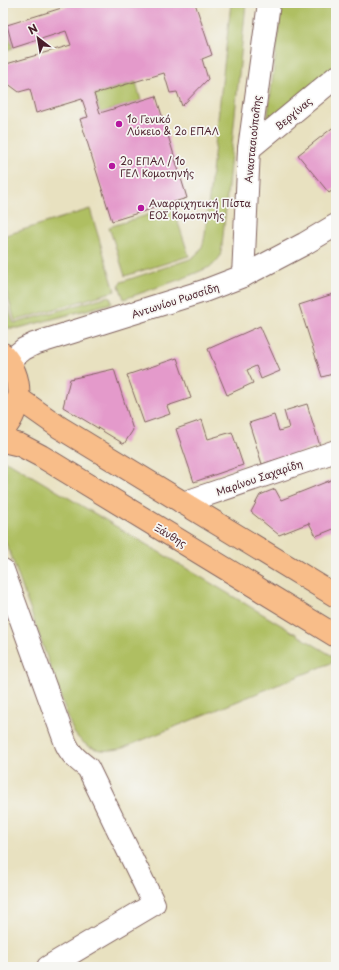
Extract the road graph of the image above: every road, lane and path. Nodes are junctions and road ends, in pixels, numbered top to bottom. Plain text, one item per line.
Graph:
1 (269, 3) edge
2 (336, 77) edge
3 (249, 150) junction
4 (336, 225) edge
5 (243, 276) junction
6 (6, 358) edge
7 (18, 398) junction
8 (3, 432) edge
9 (3, 441) edge
10 (336, 451) edge
11 (182, 503) junction
12 (3, 570) edge
13 (336, 596) edge
14 (336, 636) edge
15 (48, 967) edge

1 - 3 street, Αναστασιούπολης
2 - 3 street, Βεργίνας
3 - 5 street, Αναστασιούπολης
4 - 5 street, Αντωνίου Ρωσσίδη
5 - 6 street, Αντωνίου Ρωσσίδη
6 - 7 main road
7 - 8 main road
7 - 11 main road
9 - 14 main road, Ξάνθης
10 - 11 street, Μαρίνου Σαχαρίδη
11 - 13 main road
12 - 15 street

